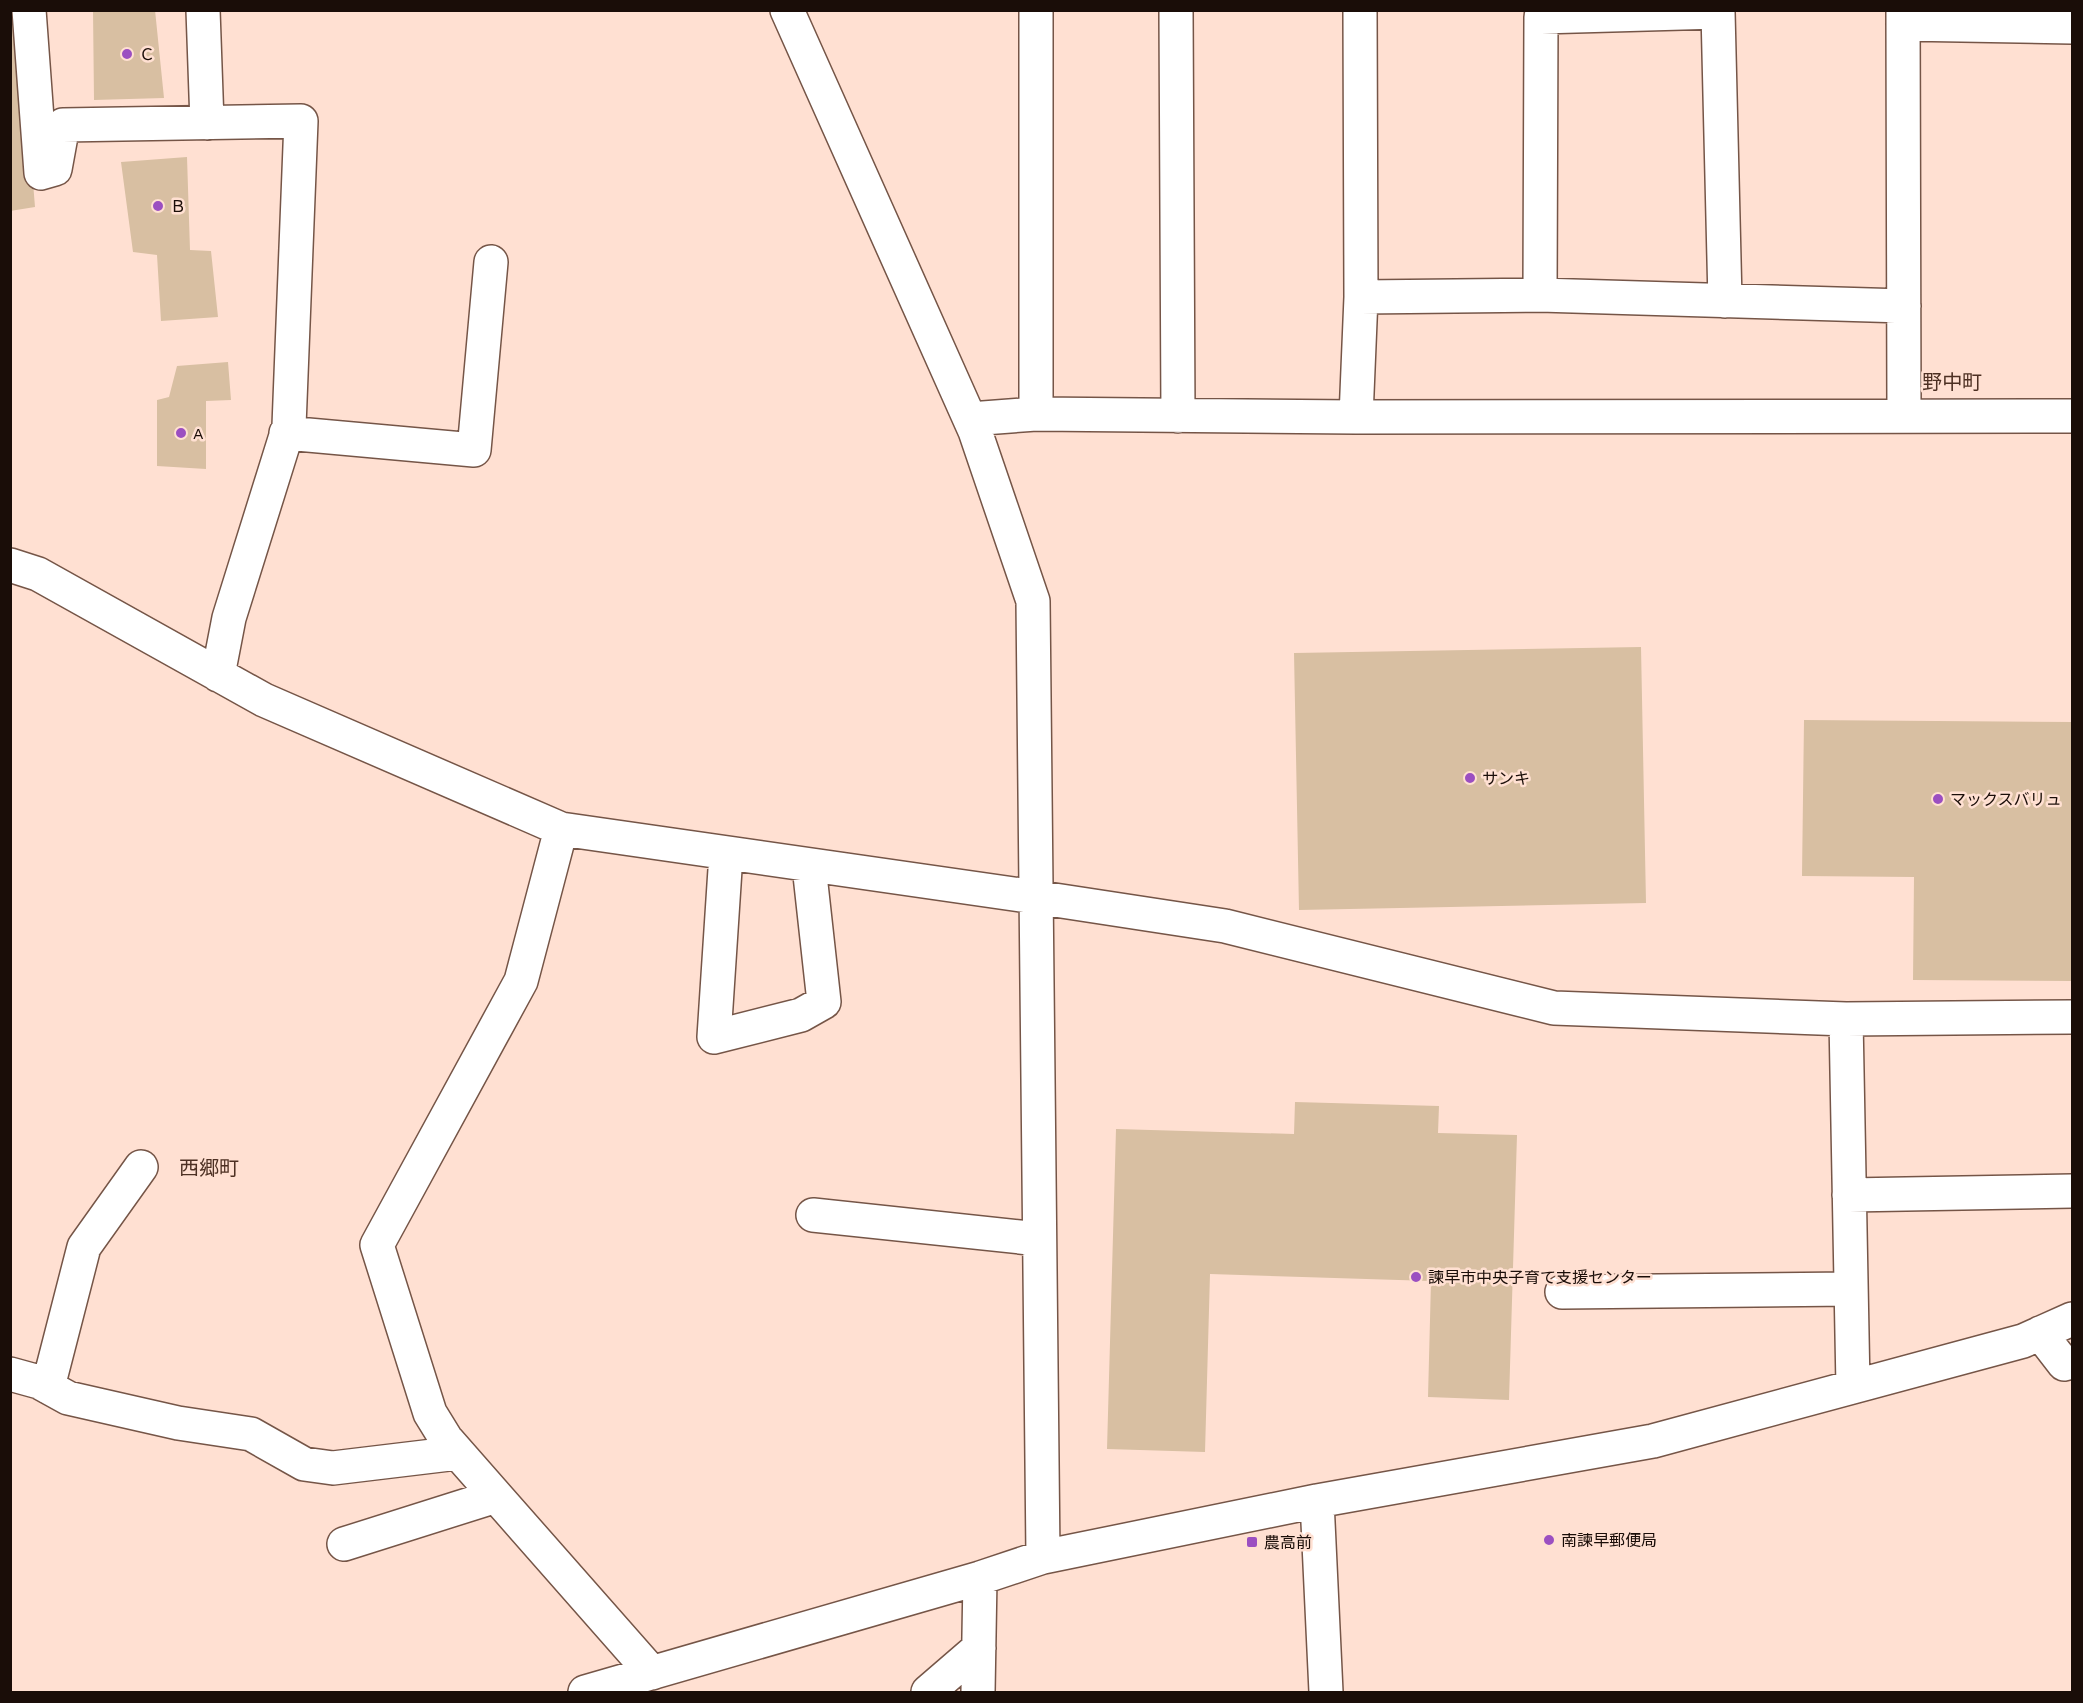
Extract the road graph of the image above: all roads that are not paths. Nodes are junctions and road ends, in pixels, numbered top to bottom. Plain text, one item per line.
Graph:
1 (29, 10) edge
2 (203, 10) edge
3 (787, 10) edge
4 (1036, 10) edge
5 (1176, 10) edge
6 (1360, 10) edge
7 (1903, 17) edge
8 (2073, 27) edge
9 (207, 123) junction
10 (491, 262) dead end
11 (1540, 295) junction
12 (1361, 297) junction
13 (1725, 301) junction
14 (1904, 306) junction
15 (1036, 414) junction
16 (1904, 415) junction
17 (1178, 416) junction
18 (2073, 416) edge
19 (1356, 417) junction
20 (970, 419) junction
21 (286, 433) junction
22 (10, 565) edge
23 (218, 675) junction
24 (561, 829) junction
25 (726, 854) junction
26 (809, 866) junction
27 (1035, 897) junction
28 (2073, 1017) edge
29 (1846, 1019) junction
30 (141, 1167) dead end
31 (2073, 1191) edge
32 (1849, 1195) junction
33 (813, 1215) dead end
34 (1039, 1239) junction
35 (1851, 1289) junction
36 (1562, 1292) dead end
37 (2073, 1319) edge
38 (2040, 1333) junction
39 (2073, 1362) edge
40 (10, 1374) edge
41 (48, 1387) junction
42 (1854, 1387) junction
43 (458, 1453) junction
44 (496, 1496) junction
45 (1317, 1501) junction
46 (344, 1544) dead end
47 (1043, 1557) junction
48 (980, 1578) junction
49 (979, 1648) junction
50 (652, 1673) junction
51 (585, 1692) edge
52 (928, 1692) edge
53 (978, 1692) edge
54 (1326, 1692) edge

1 - 9 street
2 - 9 street
3 - 20 street
4 - 15 street
5 - 17 street
6 - 12 street
7 - 8 street
7 - 14 street
9 - 21 street
10 - 21 street
11 - 12 street
11 - 13 street
11 - 13 street
12 - 19 street
13 - 14 street
14 - 16 street
15 - 17 street
15 - 20 street
16 - 18 street
16 - 19 street
17 - 19 street
20 - 27 street
21 - 23 street
22 - 23 street
23 - 24 street
24 - 25 street
24 - 43 street
25 - 26 street
25 - 26 street
26 - 27 street
27 - 29 street
27 - 34 street
28 - 29 street
29 - 32 street
30 - 41 street
31 - 32 street
32 - 35 street
33 - 34 street
34 - 47 street
35 - 36 street
35 - 42 street
37 - 38 street
38 - 39 street
38 - 42 street
40 - 41 street
41 - 43 street
42 - 45 street
43 - 44 street
44 - 46 street
44 - 50 street
45 - 47 street
45 - 54 street
47 - 48 street
48 - 49 street
48 - 50 street
49 - 52 street
49 - 53 street
50 - 51 street

